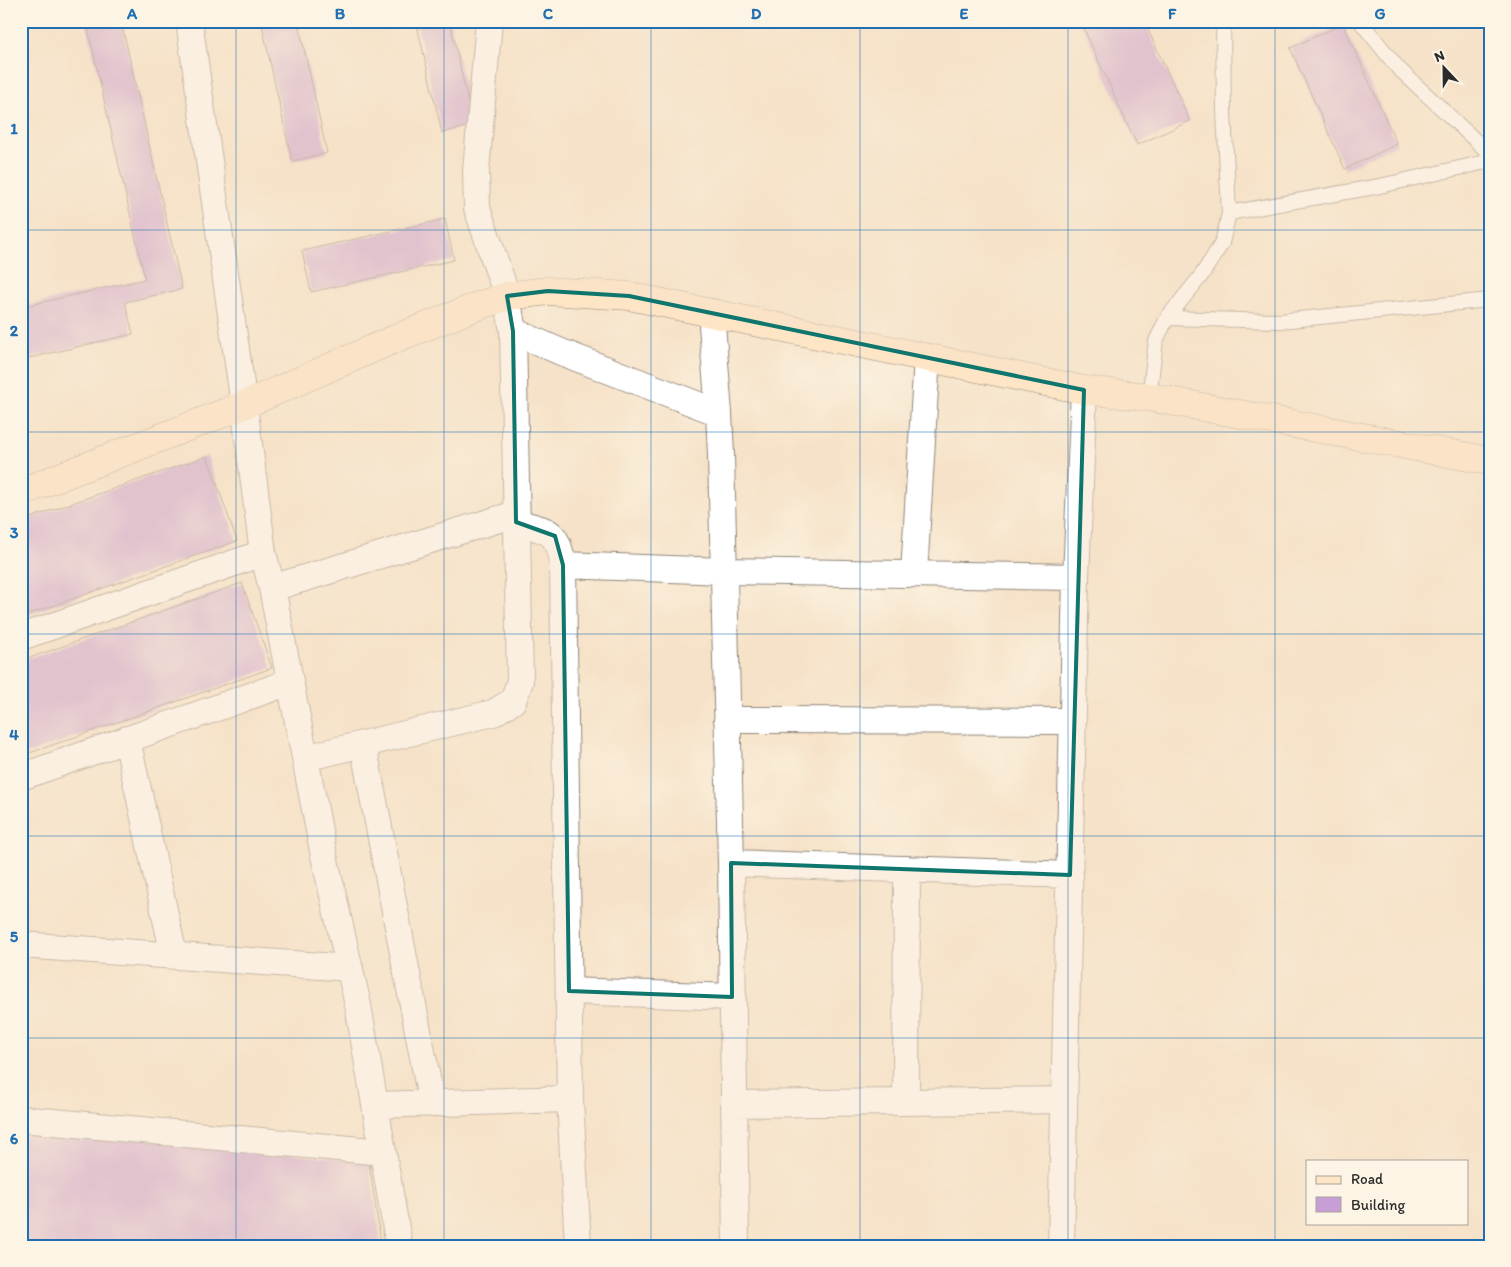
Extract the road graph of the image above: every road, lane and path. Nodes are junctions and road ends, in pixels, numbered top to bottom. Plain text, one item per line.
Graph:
1 (189, 21) edge
2 (489, 21) edge
3 (1223, 21) edge
4 (1360, 21) edge
5 (1490, 154) edge
6 (1490, 162) edge
7 (1229, 213) junction
8 (507, 296) junction
9 (1490, 300) edge
10 (711, 312) junction
11 (1166, 318) junction
12 (513, 331) junction
13 (927, 357) junction
14 (1084, 390) junction
15 (1149, 397) junction
16 (244, 404) junction
17 (719, 413) junction
18 (1490, 461) edge
19 (21, 492) edge
20 (516, 518) junction
21 (264, 553) junction
22 (563, 565) junction
23 (724, 571) junction
24 (914, 574) junction
25 (1076, 577) junction
26 (272, 588) junction
27 (21, 637) edge
28 (290, 682) junction
29 (727, 720) junction
30 (1073, 721) junction
31 (127, 739) junction
32 (363, 744) junction
33 (305, 758) junction
34 (21, 777) edge
35 (731, 863) junction
36 (907, 869) junction
37 (1070, 875) junction
38 (21, 945) edge
39 (174, 956) junction
40 (350, 968) junction
41 (569, 991) junction
42 (732, 997) junction
43 (570, 1100) junction
44 (1064, 1100) junction
45 (906, 1102) junction
46 (432, 1104) junction
47 (734, 1104) junction
48 (375, 1105) junction
49 (21, 1119) edge
50 (383, 1152) junction
51 (399, 1246) edge
52 (578, 1246) edge
53 (736, 1246) edge
54 (1061, 1246) edge

1 - 16 street
2 - 8 street
3 - 7 lane
4 - 5 lane
6 - 7 lane
7 - 11 lane
8 - 10 main road
8 - 12 street
8 - 16 main road
9 - 11 lane
10 - 13 main road
10 - 17 street
11 - 15 lane
12 - 17 street
12 - 20 street
13 - 14 main road
13 - 24 street
14 - 15 main road
14 - 25 street
15 - 18 main road
16 - 19 main road
16 - 21 street
17 - 23 street
20 - 22 street
20 - 26 street
20 - 32 street
21 - 26 street
21 - 27 street
22 - 23 street
22 - 41 street
23 - 24 street
23 - 29 street
24 - 25 street
25 - 30 street
26 - 28 street
28 - 31 street
28 - 33 street
29 - 30 street
29 - 35 street
30 - 37 street
31 - 34 street
31 - 39 street
32 - 33 street
32 - 46 street
33 - 40 street
35 - 36 street
35 - 42 street
36 - 37 street
36 - 45 street
37 - 44 street
38 - 39 street
39 - 40 street
40 - 48 street
41 - 42 street
41 - 43 street
42 - 47 street
43 - 46 street
43 - 52 street
44 - 45 street
44 - 54 street
45 - 47 street
46 - 48 street
47 - 53 street
48 - 50 street
49 - 50 street
50 - 51 street

